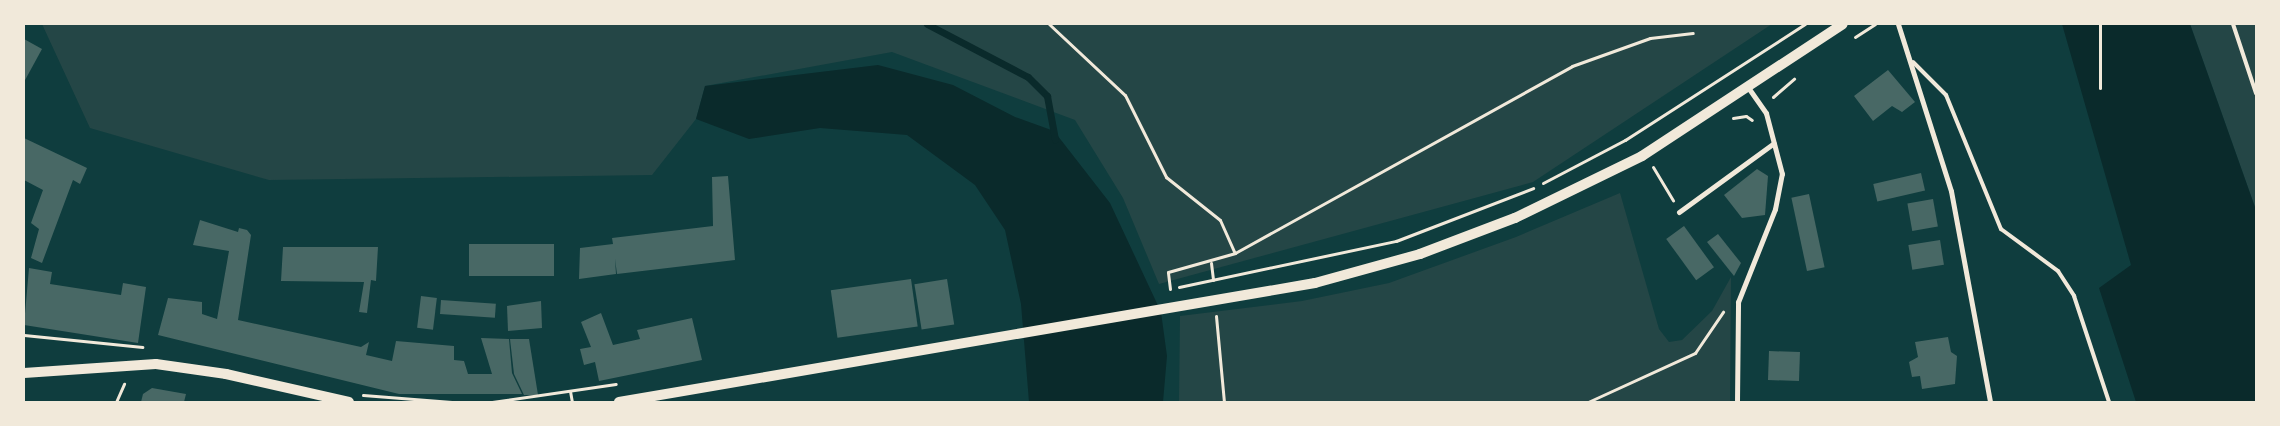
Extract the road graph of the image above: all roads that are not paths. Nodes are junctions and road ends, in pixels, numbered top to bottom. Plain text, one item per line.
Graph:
1 (1843, 24) edge
2 (1898, 24) edge
3 (2233, 24) edge
4 (1913, 62) junction
5 (1749, 88) junction
6 (2256, 93) edge
7 (1774, 143) junction
8 (1678, 212) dead end
9 (24, 373) edge
10 (348, 402) edge
11 (619, 402) edge
12 (1737, 402) edge
13 (1990, 402) edge
14 (2109, 402) edge

1 - 5 main road
2 - 4 street
3 - 6 lane
4 - 13 street
4 - 14 lane
5 - 7 street
5 - 11 main road
7 - 8 street
7 - 12 street
9 - 10 main road

